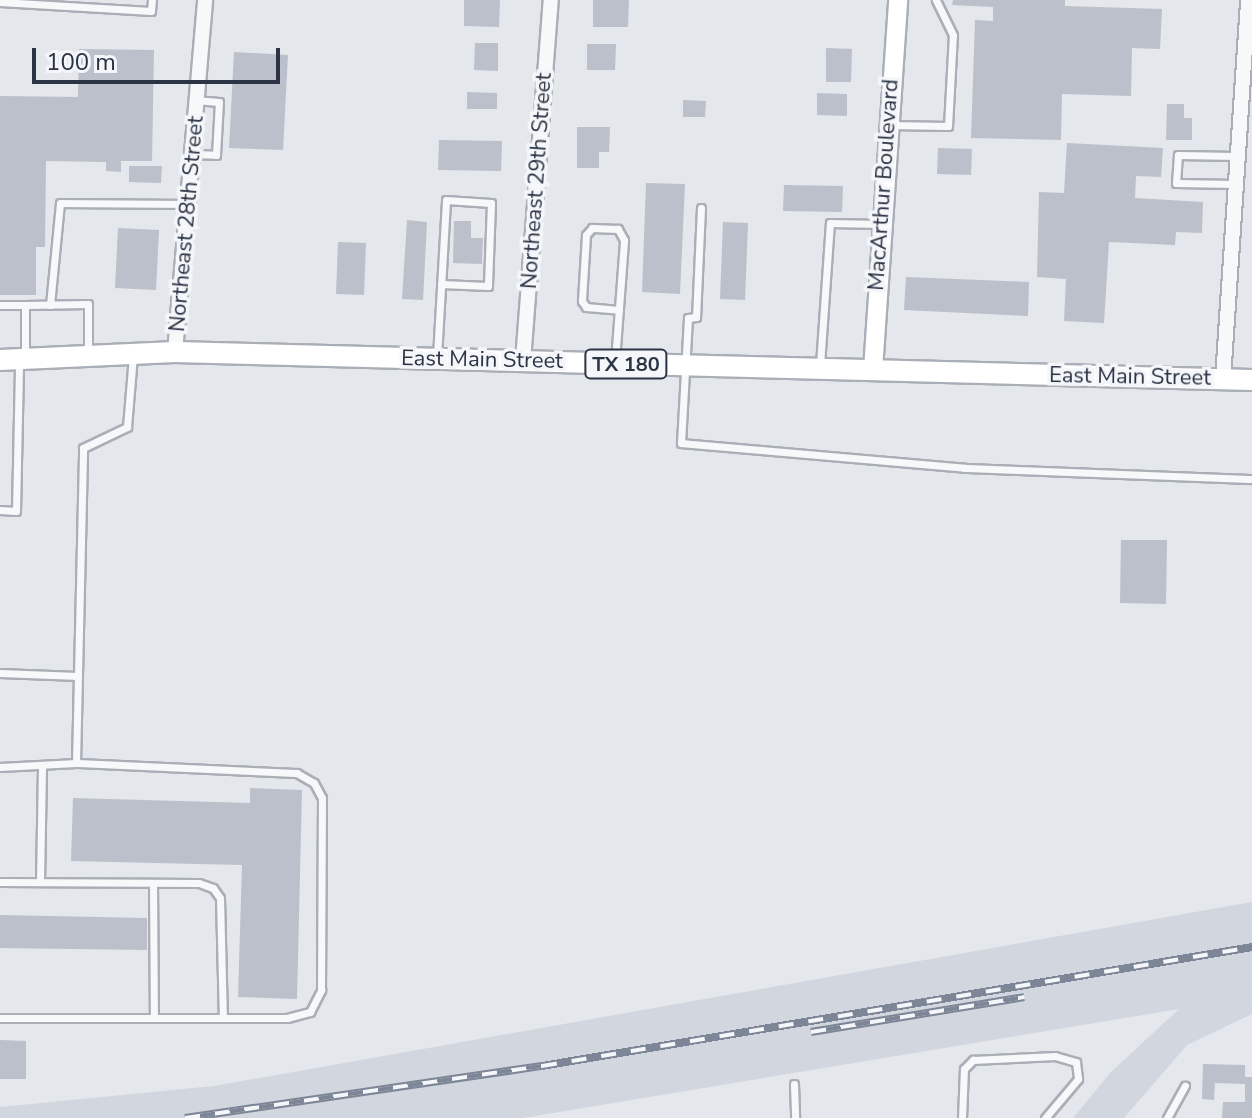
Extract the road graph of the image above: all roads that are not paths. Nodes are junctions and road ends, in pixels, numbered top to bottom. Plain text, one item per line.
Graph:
1 (152, 0) edge
2 (205, 0) edge
3 (551, 0) edge
4 (898, 0) edge
5 (936, 0) edge
6 (1248, 0) edge
7 (0, 2) edge
8 (38, 2) edge
9 (198, 100) junction
10 (887, 125) junction
11 (193, 154) junction
12 (1237, 156) junction
13 (1236, 184) junction
14 (188, 204) junction
15 (701, 208) dead end
16 (881, 224) junction
17 (441, 284) junction
18 (0, 305) edge
19 (25, 305) junction
20 (50, 305) junction
21 (619, 310) junction
22 (175, 352) junction
23 (133, 354) junction
24 (88, 356) junction
25 (437, 359) junction
26 (15, 360) edge
27 (523, 361) junction
28 (615, 364) junction
29 (686, 365) junction
30 (819, 369) junction
31 (873, 370) junction
32 (1223, 379) junction
33 (1252, 380) edge
34 (1252, 479) edge
35 (0, 510) edge
36 (0, 673) edge
37 (78, 676) junction
38 (76, 763) junction
39 (0, 767) edge
40 (42, 768) junction
41 (0, 882) edge
42 (40, 882) junction
43 (153, 883) junction
44 (0, 1018) edge
45 (154, 1018) junction
46 (223, 1018) junction
47 (794, 1084) dead end
48 (1185, 1086) dead end
49 (795, 1118) edge
50 (962, 1118) edge
51 (1045, 1118) edge
52 (1167, 1118) edge

1 - 8 lane
2 - 9 street, Northeast 28th Street
3 - 27 street, Northeast 29th Street
4 - 10 main road, MacArthur Boulevard
5 - 10 lane
6 - 12 street
7 - 8 lane
9 - 11 street, Northeast 28th Street
9 - 11 lane
10 - 16 main road, MacArthur Boulevard
11 - 14 street, Northeast 28th Street
12 - 13 street
12 - 13 lane
13 - 32 street
14 - 20 lane
14 - 22 street, Northeast 28th Street
15 - 29 lane
16 - 30 lane
16 - 31 main road, MacArthur Boulevard
17 - 17 lane
17 - 25 lane
18 - 19 lane
19 - 20 lane
19 - 26 lane
20 - 24 lane
21 - 21 lane
21 - 28 lane
22 - 23 main road, East Main Street / TX 180
22 - 25 main road, East Main Street / TX 180
23 - 24 main road, East Main Street / TX 180
23 - 37 lane
24 - 26 main road, East Main Street / TX 180
25 - 27 main road, East Main Street / TX 180
26 - 35 lane
27 - 28 main road, East Main Street / TX 180
28 - 29 main road, East Main Street / TX 180
29 - 30 main road, East Main Street / TX 180
29 - 34 lane
30 - 31 main road, East Main Street / TX 180
31 - 32 main road, East Main Street / TX 180
32 - 33 main road, East Main Street / TX 180
36 - 37 lane
37 - 38 lane
38 - 40 lane
38 - 46 lane
39 - 40 lane
40 - 42 lane
41 - 42 lane
42 - 43 lane
43 - 45 lane
43 - 46 lane
44 - 45 lane
45 - 46 lane
47 - 49 lane
48 - 52 lane
50 - 51 lane

